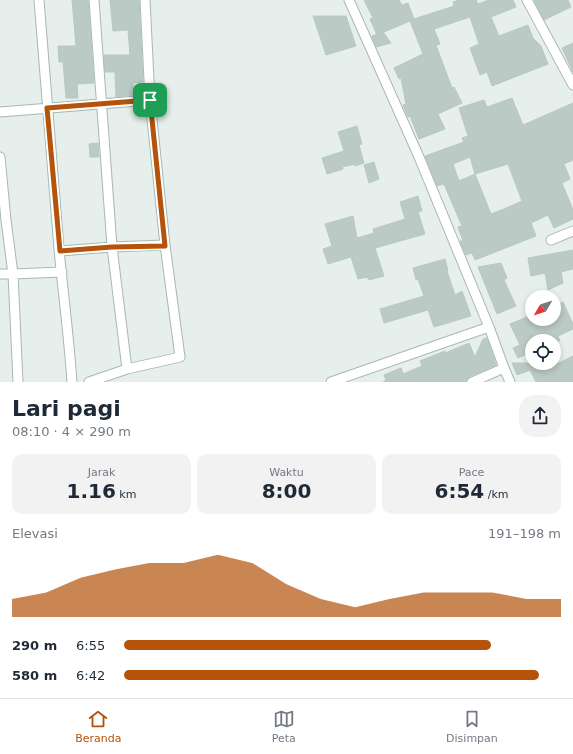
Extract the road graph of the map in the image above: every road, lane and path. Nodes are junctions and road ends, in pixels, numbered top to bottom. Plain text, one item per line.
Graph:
1 (39, 0) edge
2 (94, 0) edge
3 (145, 0) edge
4 (349, 0) edge
5 (527, 0) edge
6 (573, 85) edge
7 (150, 100) junction
8 (102, 105) junction
9 (47, 108) junction
10 (0, 112) edge
11 (0, 157) edge
12 (573, 231) edge
13 (551, 240) dead end
14 (165, 246) junction
15 (112, 247) junction
16 (60, 251) junction
17 (62, 272) junction
18 (0, 274) edge
19 (13, 274) junction
20 (489, 327) junction
21 (504, 368) junction
22 (127, 369) junction
23 (18, 382) edge
24 (72, 382) edge
25 (89, 382) edge
26 (331, 382) edge
27 (472, 382) edge
28 (510, 382) edge

1 - 9 street
2 - 8 street
3 - 7 street
4 - 20 street
5 - 6 street
7 - 8 street
7 - 14 street
8 - 9 street
8 - 15 street
9 - 10 street
9 - 16 street
11 - 19 street
12 - 13 street
14 - 15 street
14 - 22 street
15 - 16 street
15 - 22 street
16 - 17 street
17 - 19 street
17 - 24 street
18 - 19 street
19 - 23 street
20 - 21 street
20 - 26 street
21 - 27 street
21 - 28 street
22 - 25 street

